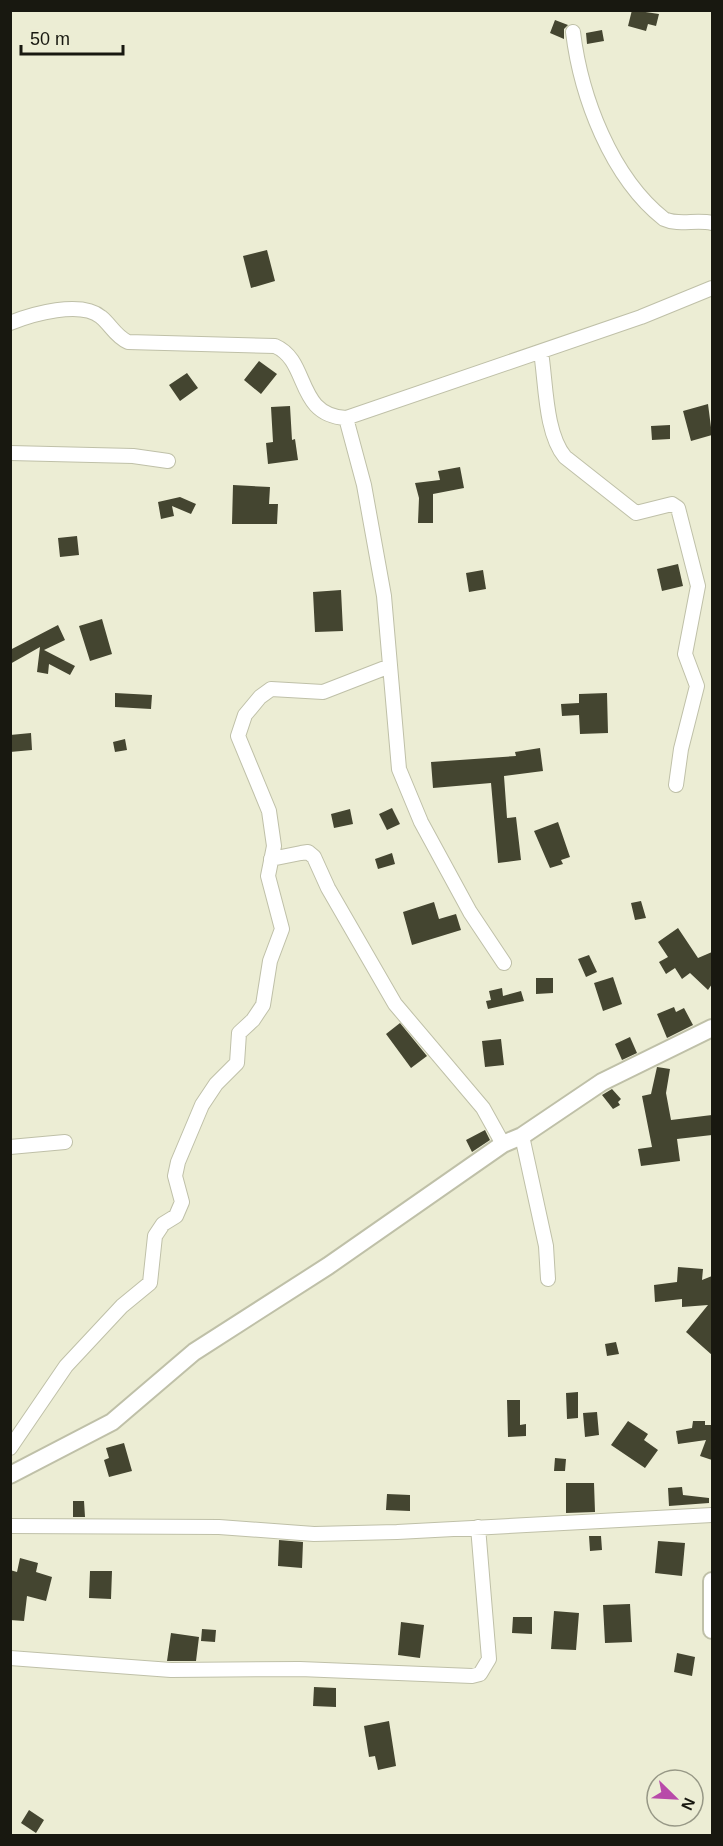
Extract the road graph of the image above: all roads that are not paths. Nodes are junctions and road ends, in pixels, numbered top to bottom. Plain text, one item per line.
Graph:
1 (573, 32) dead end
2 (712, 223) edge
3 (712, 288) edge
4 (10, 323) edge
5 (541, 352) junction
6 (346, 418) junction
7 (10, 453) edge
8 (168, 461) dead end
9 (390, 666) junction
10 (676, 785) dead end
11 (271, 859) junction
12 (504, 963) dead end
13 (712, 1029) edge
14 (522, 1136) junction
15 (65, 1142) dead end
16 (503, 1144) junction
17 (10, 1147) edge
18 (548, 1279) dead end
19 (10, 1448) edge
20 (10, 1475) edge
21 (712, 1515) edge
22 (10, 1526) edge
23 (478, 1527) junction
24 (712, 1581) edge
25 (712, 1599) edge
26 (712, 1630) edge
27 (10, 1658) edge

1 - 2 street
3 - 5 street
4 - 6 street
5 - 6 street
5 - 10 street
6 - 9 street
7 - 8 street
9 - 11 street
9 - 12 street
11 - 16 street
11 - 19 street
13 - 14 street
14 - 16 street
14 - 18 street
15 - 17 street
16 - 20 street
21 - 23 street
22 - 23 street
23 - 27 street
24 - 25 street
25 - 26 street

